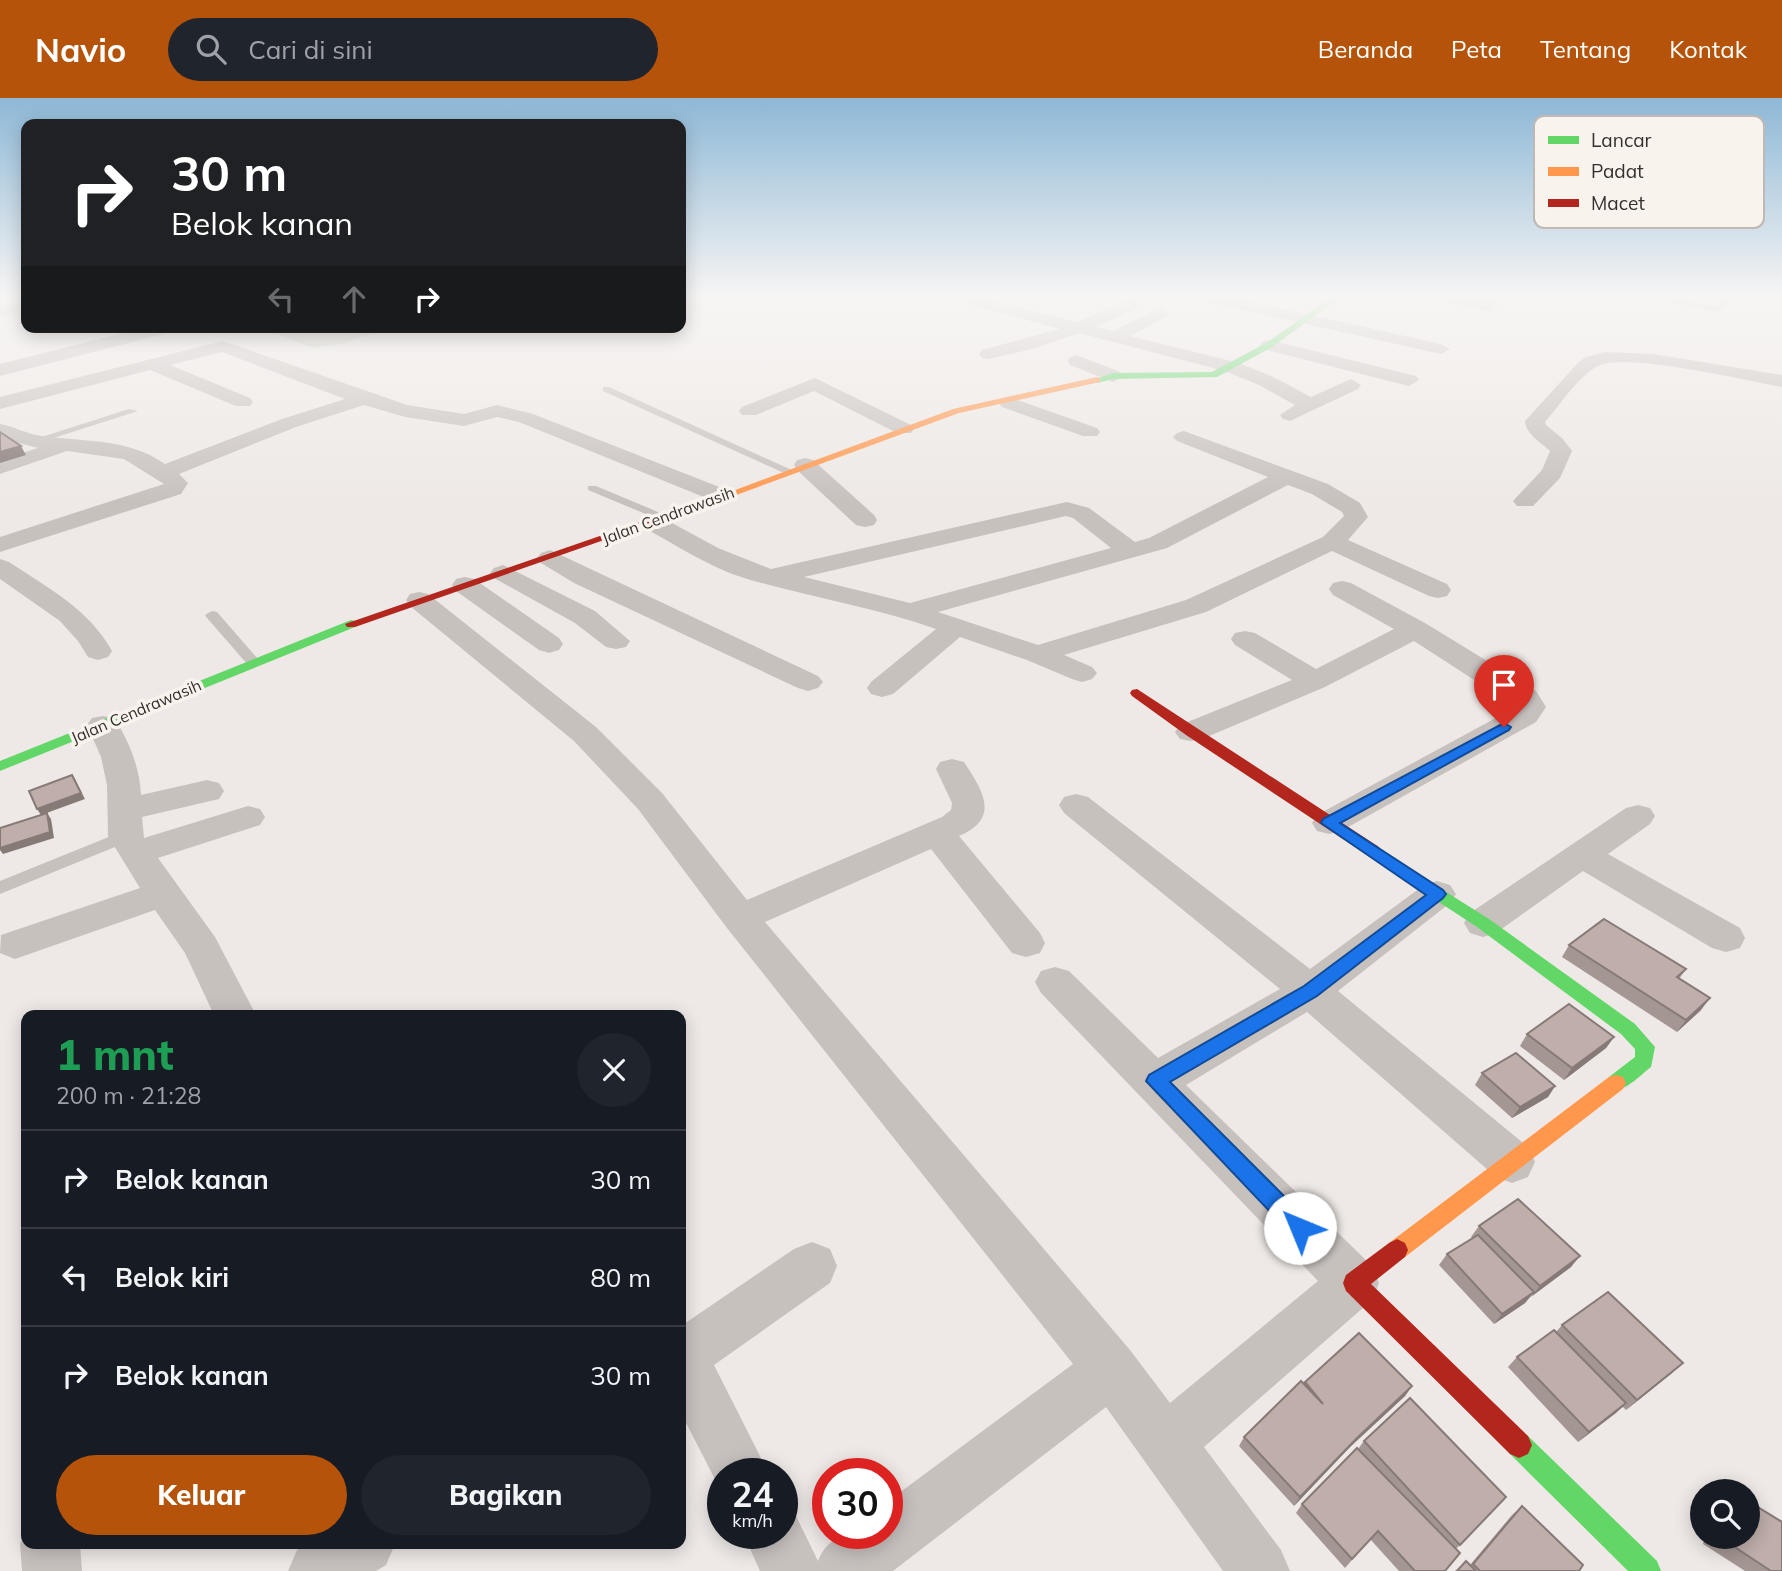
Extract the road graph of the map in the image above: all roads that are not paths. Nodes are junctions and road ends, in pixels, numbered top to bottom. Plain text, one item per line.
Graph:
1 (150, 366) edge
2 (155, 366) edge
3 (279, 366) edge
4 (1088, 366) edge
5 (1227, 366) edge
6 (1371, 366) edge
7 (1390, 366) edge
8 (1587, 366) edge
9 (1695, 366) edge
10 (1232, 367) junction
11 (1113, 376) junction
12 (1266, 381) junction
13 (1782, 381) edge
14 (1351, 385) dead end
15 (606, 389) dead end
16 (1331, 395) junction
17 (364, 399) junction
18 (1005, 401) junction
19 (243, 402) dead end
20 (0, 403) edge
21 (1310, 405) junction
22 (133, 411) dead end
23 (749, 411) dead end
24 (1284, 418) dead end
25 (904, 429) junction
26 (0, 430) edge
27 (1090, 432) dead end
28 (1184, 437) dead end
29 (34, 440) junction
30 (66, 443) junction
31 (290, 446) dead end
32 (227, 447) junction
33 (0, 467) edge
34 (797, 468) junction
35 (161, 473) junction
36 (1287, 476) junction
37 (592, 488) dead end
38 (719, 495) junction
39 (1525, 501) dead end
40 (658, 519) junction
41 (865, 520) dead end
42 (1332, 541) junction
43 (0, 545) edge
44 (1131, 551) junction
45 (550, 558) junction
46 (0, 567) edge
47 (503, 573) junction
48 (772, 576) junction
49 (465, 585) junction
50 (32, 590) junction
51 (1342, 590) dead end
52 (1438, 590) dead end
53 (0, 600) edge
54 (419, 600) junction
55 (910, 611) junction
56 (212, 615) dead end
57 (957, 626) junction
58 (1415, 629) junction
59 (1245, 639) dead end
60 (616, 640) dead end
61 (549, 644) dead end
62 (98, 651) dead end
63 (1037, 654) junction
64 (253, 662) junction
65 (1082, 673) dead end
66 (1315, 681) junction
67 (808, 682) dead end
68 (882, 688) dead end
69 (1137, 692) dead end
70 (103, 724) junction
71 (1191, 732) junction
72 (0, 766) edge
73 (952, 769) dead end
74 (207, 791) dead end
75 (1076, 805) dead end
76 (1638, 816) dead end
77 (248, 817) dead end
78 (1329, 823) junction
79 (128, 833) junction
80 (937, 833) junction
81 (1581, 854) junction
82 (0, 888) edge
83 (162, 894) junction
84 (1437, 894) junction
85 (740, 918) junction
86 (1483, 923) junction
87 (1726, 938) dead end
88 (1026, 943) dead end
89 (15, 945) dead end
90 (1055, 982) dead end
91 (1310, 991) junction
92 (232, 1010) edge
93 (1156, 1081) junction
94 (1512, 1162) junction
95 (812, 1266) dead end
96 (1354, 1283) junction
97 (686, 1354) edge
98 (686, 1367) edge
99 (1111, 1369) junction
100 (1165, 1444) junction
101 (733, 1458) edge
102 (50, 1549) edge
103 (356, 1549) edge
104 (781, 1549) edge
105 (52, 1571) edge
106 (318, 1571) edge
107 (793, 1571) edge
108 (844, 1571) edge
109 (1259, 1571) edge
110 (1647, 1571) edge

1 - 20 street
2 - 19 street
3 - 17 street
4 - 11 street
5 - 10 street
6 - 7 street
8 - 39 street
9 - 13 street
10 - 11 street, Jalan Cendrawasih
10 - 12 street
11 - 18 street, Jalan Cendrawasih
12 - 16 street
12 - 21 street
14 - 16 street
15 - 34 lane
16 - 21 street
17 - 32 street
17 - 38 street
18 - 25 street, Jalan Cendrawasih
18 - 27 street
21 - 24 street
22 - 29 lane
23 - 25 street
25 - 34 street, Jalan Cendrawasih
26 - 29 street
28 - 36 street
29 - 30 street
30 - 33 street
30 - 35 street
31 - 32 street
32 - 35 street
34 - 38 street, Jalan Cendrawasih
34 - 41 street
35 - 43 street
36 - 42 street
36 - 44 street
37 - 40 lane
38 - 40 street, Jalan Cendrawasih
40 - 45 street, Jalan Cendrawasih
40 - 48 street
42 - 52 street
42 - 63 street
44 - 48 street
44 - 55 street
45 - 47 street, Jalan Cendrawasih
45 - 67 street
46 - 50 street
47 - 49 street, Jalan Cendrawasih
47 - 60 street
48 - 55 street
49 - 54 street, Jalan Cendrawasih
49 - 61 street
50 - 53 street
50 - 62 street
51 - 58 street
54 - 64 street, Jalan Cendrawasih
54 - 85 street
55 - 57 street
56 - 64 lane
57 - 63 street
57 - 68 street
58 - 66 street
58 - 78 street
59 - 66 street
63 - 65 street
64 - 70 street, Jalan Cendrawasih
66 - 71 street
69 - 71 street
70 - 72 street, Jalan Cendrawasih
70 - 79 street
71 - 78 street
73 - 80 street
74 - 79 street
75 - 91 street
76 - 81 street
77 - 79 street
78 - 84 street
79 - 82 lane
79 - 83 street
80 - 85 street
80 - 88 street
81 - 86 street
81 - 87 street
83 - 89 street
83 - 92 street
84 - 86 street
84 - 91 street
85 - 99 street
86 - 94 street
90 - 93 street
91 - 93 street
91 - 94 street
93 - 96 street
94 - 96 street
95 - 97 street
96 - 100 street
96 - 110 street
98 - 101 street
99 - 100 street
99 - 108 street
100 - 109 street
102 - 105 street
103 - 106 street
104 - 107 street

